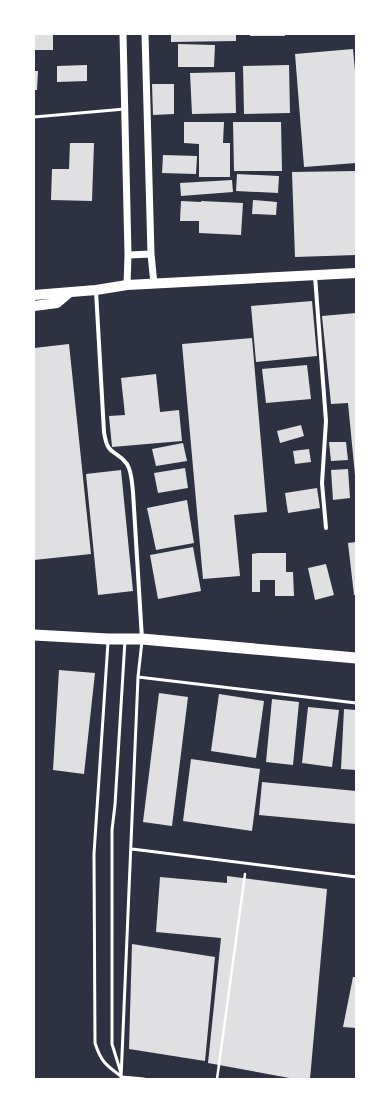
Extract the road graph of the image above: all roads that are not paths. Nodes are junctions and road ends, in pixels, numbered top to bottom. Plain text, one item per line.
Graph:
1 (124, 34) edge
2 (145, 34) edge
3 (125, 109) junction
4 (34, 118) edge
5 (151, 254) junction
6 (128, 255) junction
7 (356, 273) edge
8 (315, 276) junction
9 (154, 284) junction
10 (127, 286) junction
11 (96, 290) junction
12 (70, 292) junction
13 (34, 296) edge
14 (34, 306) edge
15 (326, 528) dead end
16 (34, 635) edge
17 (108, 639) junction
18 (125, 639) junction
19 (142, 639) junction
20 (356, 658) edge
21 (138, 678) junction
22 (356, 703) edge
23 (132, 849) junction
24 (356, 877) edge
25 (122, 1078) edge
26 (144, 1079) edge

1 - 3 street
2 - 5 street
3 - 4 lane
3 - 6 street
5 - 6 street
5 - 9 street
6 - 10 street
7 - 8 main road
8 - 9 main road
8 - 15 street
9 - 10 main road
10 - 11 main road
11 - 12 main road
11 - 19 street
12 - 13 main road
12 - 14 main road
16 - 17 highway
17 - 18 highway
17 - 25 lane
18 - 19 highway
18 - 25 lane
19 - 20 highway
19 - 21 lane
21 - 22 lane
21 - 23 lane
23 - 24 lane
23 - 25 lane
25 - 26 lane

